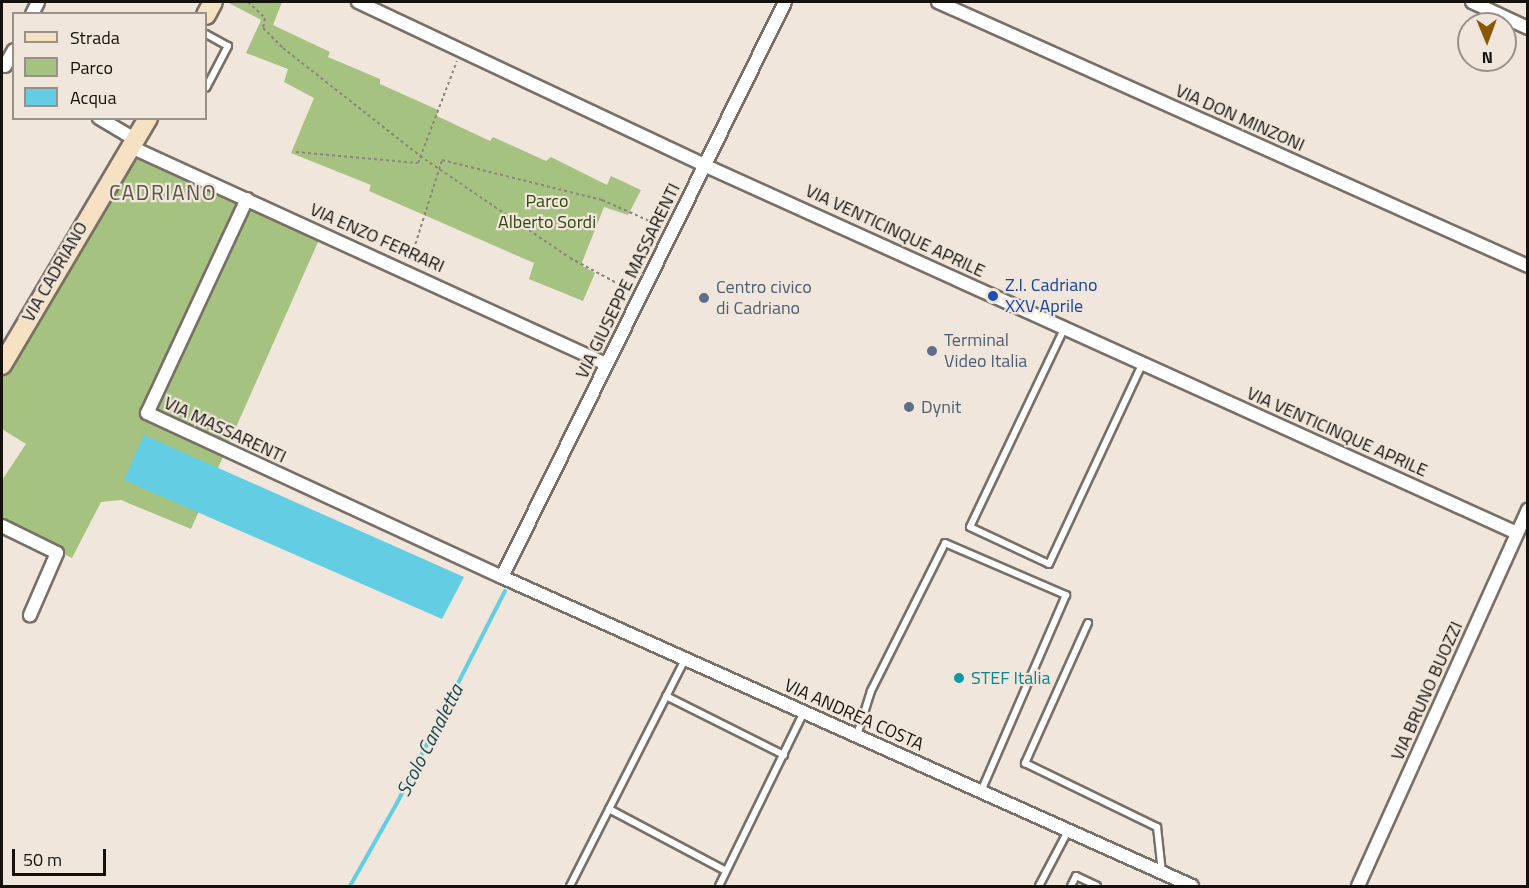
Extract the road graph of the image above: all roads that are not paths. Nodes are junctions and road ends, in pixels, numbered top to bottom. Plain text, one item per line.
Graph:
1 (358, 2) edge
2 (785, 2) edge
3 (938, 2) edge
4 (1472, 2) edge
5 (1527, 28) edge
6 (207, 35) edge
7 (207, 86) edge
8 (102, 120) edge
9 (147, 120) edge
10 (134, 143) junction
11 (706, 165) junction
12 (247, 199) junction
13 (1527, 266) edge
14 (1064, 329) junction
15 (606, 364) junction
16 (2, 365) edge
17 (1142, 365) junction
18 (1527, 510) edge
19 (2, 526) edge
20 (1517, 533) junction
21 (502, 577) junction
22 (30, 615) dead end
23 (1088, 623) dead end
24 (685, 659) junction
25 (666, 696) junction
26 (804, 712) junction
27 (856, 736) junction
28 (784, 755) junction
29 (981, 792) junction
30 (609, 809) junction
31 (1068, 831) junction
32 (726, 871) junction
33 (1162, 873) junction
34 (570, 886) edge
35 (719, 886) edge
36 (1039, 886) edge
37 (1071, 886) edge
38 (1097, 886) edge
39 (1192, 886) edge
40 (1358, 886) edge

1 - 11 street, VIA VENTICINQUE APRILE
2 - 11 street, VIA GIUSEPPE MASSARENTI
3 - 13 street, VIA DON MINZONI
4 - 5 street
6 - 7 lane
8 - 10 street, VIA ENZO FERRARI
9 - 10 street, VIA CADRIANO
10 - 12 street, VIA ENZO FERRARI
10 - 16 street, VIA CADRIANO
11 - 14 street, VIA VENTICINQUE APRILE
11 - 15 street, VIA GIUSEPPE MASSARENTI
12 - 15 street, VIA ENZO FERRARI
12 - 21 street, VIA MASSARENTI
14 - 17 street, VIA VENTICINQUE APRILE
14 - 17 lane
15 - 21 street, VIA GIUSEPPE MASSARENTI
17 - 20 street, VIA VENTICINQUE APRILE
18 - 20 street, VIA BRUNO BUOZZI
19 - 22 street
20 - 40 street, VIA BRUNO BUOZZI
21 - 24 street, VIA ANDREA COSTA
23 - 33 lane
24 - 25 lane
24 - 26 street, VIA ANDREA COSTA
25 - 28 lane
25 - 30 lane
26 - 27 street, VIA ANDREA COSTA
26 - 28 lane
27 - 29 street, VIA ANDREA COSTA
27 - 29 lane
28 - 32 lane
29 - 31 street, VIA ANDREA COSTA
30 - 32 lane
30 - 34 lane
31 - 33 street, VIA ANDREA COSTA
31 - 36 lane
32 - 35 lane
33 - 39 street, VIA ANDREA COSTA
37 - 38 lane

